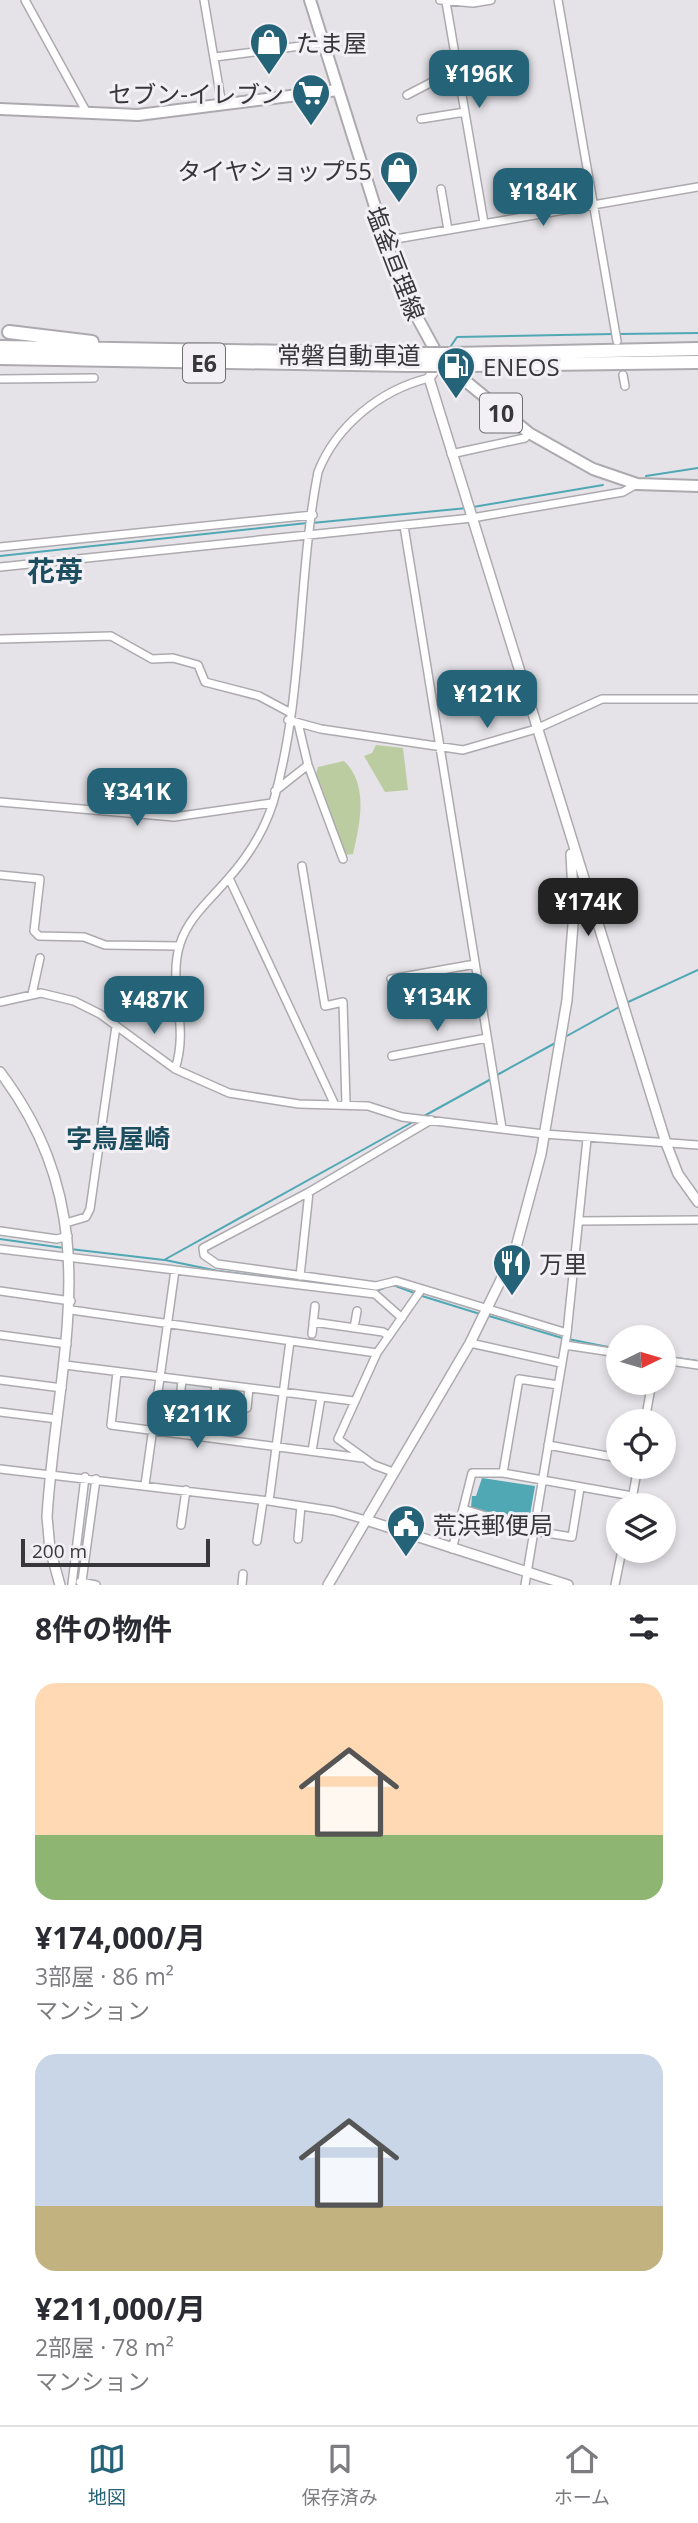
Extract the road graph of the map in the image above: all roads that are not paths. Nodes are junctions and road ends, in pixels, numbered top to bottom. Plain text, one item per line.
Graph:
1 (25, 0) edge
2 (204, 0) edge
3 (310, 0) edge
4 (491, 0) edge
5 (558, 0) edge
6 (443, 1) edge
7 (324, 44) junction
8 (215, 57) junction
9 (457, 69) junction
10 (338, 90) junction
11 (407, 95) dead end
12 (222, 105) junction
13 (0, 109) edge
14 (465, 112) junction
15 (88, 114) junction
16 (421, 120) dead end
17 (698, 187) edge
18 (441, 189) dead end
19 (594, 205) junction
20 (484, 223) junction
21 (449, 230) junction
22 (383, 237) junction
23 (9, 332) dead end
24 (617, 341) dead end
25 (0, 347) edge
26 (698, 349) edge
27 (247, 353) junction
28 (0, 358) edge
29 (408, 359) junction
30 (441, 361) junction
31 (117, 362) junction
32 (698, 362) edge
33 (0, 365) edge
34 (623, 375) dead end
35 (94, 378) dead end
36 (429, 378) junction
37 (0, 379) edge
38 (625, 386) dead end
39 (529, 433) junction
40 (451, 454) junction
41 (638, 484) junction
42 (698, 486) edge
43 (313, 515) junction
44 (471, 516) junction
45 (404, 526) junction
46 (311, 534) junction
47 (0, 547) edge
48 (0, 566) edge
49 (0, 639) edge
50 (698, 699) edge
51 (288, 716) junction
52 (298, 723) junction
53 (536, 729) junction
54 (440, 749) junction
55 (308, 765) junction
56 (275, 791) junction
57 (0, 802) edge
58 (272, 803) junction
59 (570, 842) junction
60 (343, 859) dead end
61 (302, 866) dead end
62 (0, 875) edge
63 (229, 878) junction
64 (179, 946) junction
65 (40, 958) dead end
66 (475, 964) junction
67 (391, 979) dead end
68 (32, 994) junction
69 (0, 1002) edge
70 (116, 1026) junction
71 (487, 1038) junction
72 (392, 1056) dead end
73 (175, 1069) junction
74 (0, 1072) edge
75 (334, 1103) junction
76 (346, 1103) junction
77 (429, 1119) junction
78 (502, 1128) junction
79 (544, 1134) junction
80 (587, 1139) junction
81 (666, 1143) junction
82 (698, 1145) edge
83 (309, 1192) junction
84 (698, 1202) edge
85 (698, 1220) edge
86 (579, 1222) junction
87 (66, 1223) junction
88 (0, 1231) edge
89 (69, 1239) junction
90 (0, 1249) edge
91 (70, 1255) junction
92 (174, 1270) junction
93 (300, 1276) junction
94 (0, 1291) edge
95 (419, 1293) junction
96 (71, 1306) junction
97 (315, 1306) dead end
98 (357, 1311) dead end
99 (485, 1314) junction
100 (402, 1318) junction
101 (166, 1322) junction
102 (313, 1322) junction
103 (354, 1328) junction
104 (567, 1333) junction
105 (312, 1334) dead end
106 (0, 1335) edge
107 (389, 1336) junction
108 (290, 1341) junction
109 (470, 1343) junction
110 (67, 1344) junction
111 (565, 1345) junction
112 (606, 1351) edge
113 (377, 1353) junction
114 (676, 1362) edge
115 (561, 1363) junction
116 (65, 1365) junction
117 (698, 1365) edge
118 (117, 1372) junction
119 (159, 1377) junction
120 (0, 1380) edge
121 (182, 1380) junction
122 (216, 1384) junction
123 (558, 1385) junction
124 (62, 1388) junction
125 (249, 1388) junction
126 (284, 1393) junction
127 (321, 1397) junction
128 (180, 1399) dead end
129 (354, 1401) junction
130 (247, 1408) dead end
131 (0, 1412) edge
132 (57, 1419) junction
133 (152, 1430) junction
134 (209, 1437) junction
135 (548, 1445) junction
136 (276, 1446) junction
137 (312, 1451) junction
138 (606, 1456) edge
139 (362, 1458) junction
140 (0, 1469) edge
141 (393, 1472) junction
142 (503, 1473) junction
143 (50, 1475) junction
144 (85, 1477) junction
145 (96, 1479) junction
146 (542, 1481) junction
147 (145, 1485) junction
148 (580, 1488) junction
149 (186, 1490) junction
150 (606, 1494) edge
151 (266, 1501) junction
152 (301, 1506) junction
153 (463, 1508) junction
154 (366, 1520) junction
155 (181, 1525) dead end
156 (534, 1531) junction
157 (298, 1539) dead end
158 (257, 1541) dead end
159 (452, 1549) junction
160 (619, 1563) edge
161 (243, 1574) dead end
162 (527, 1574) junction
163 (82, 1581) junction
164 (71, 1584) edge
165 (61, 1585) edge
166 (96, 1585) edge
167 (242, 1585) edge
168 (328, 1585) edge
169 (525, 1585) edge
170 (568, 1585) edge
171 (615, 1585) edge

1 - 15 street
2 - 8 street
3 - 7 main road, 塩釜亘理線 / 10
4 - 6 street
5 - 19 street
6 - 9 street
7 - 8 street
7 - 10 main road, 塩釜亘理線 / 10
8 - 12 street
9 - 11 street
9 - 14 street
10 - 12 main road
10 - 22 main road, 塩釜亘理線 / 10
12 - 15 main road
13 - 15 main road
14 - 16 street
14 - 20 street
17 - 19 street
18 - 21 street
19 - 20 street
19 - 24 street
20 - 21 street
21 - 22 street
22 - 30 main road, 塩釜亘理線 / 10
23 - 27 highway
25 - 27 highway, 常磐自動車道 / E6
26 - 29 highway, 常磐自動車道 / E6, bridge
27 - 29 highway, 常磐自動車道 / E6
28 - 31 highway, 常磐自動車道 / E6
29 - 31 highway, 常磐自動車道 / E6
29 - 32 highway, 常磐自動車道 / E6, bridge
30 - 36 street
30 - 39 main road, 塩釜亘理線 / 10
31 - 33 highway
34 - 38 street
35 - 37 street
36 - 40 street
36 - 43 street
39 - 40 street
39 - 41 main road, 塩釜亘理線 / 10
40 - 44 street
41 - 42 main road, 塩釜亘理線 / 10
41 - 44 street
43 - 46 street
43 - 47 street
44 - 45 street
44 - 53 street
45 - 46 street
45 - 54 street
46 - 48 street
46 - 51 street
49 - 51 street
50 - 53 street
51 - 52 street
51 - 56 street
52 - 54 street
52 - 55 street
53 - 54 street
53 - 59 street
54 - 66 street
55 - 56 street
55 - 60 street
56 - 58 street
57 - 58 street
58 - 63 street
59 - 79 street
59 - 81 street
61 - 76 street
62 - 64 street
63 - 64 street
63 - 75 street
64 - 73 street
65 - 68 street
66 - 67 street
66 - 71 street
68 - 69 street
68 - 70 street
70 - 73 street
70 - 87 street
71 - 72 street
71 - 78 street
73 - 75 street
74 - 87 street
75 - 76 street
76 - 77 street
77 - 78 street
77 - 83 street
78 - 79 street
79 - 80 street
79 - 99 street
80 - 81 street
80 - 86 street
81 - 82 street
81 - 84 street
83 - 93 street
83 - 93 street
85 - 86 street
86 - 104 street
87 - 89 street
88 - 89 street
89 - 91 street
90 - 91 street
91 - 92 street
91 - 96 street
92 - 100 street
92 - 101 street
93 - 95 street
94 - 96 street
95 - 99 street
95 - 100 street
96 - 101 street
96 - 110 street
97 - 102 street
98 - 103 street
99 - 104 street
99 - 109 street
100 - 107 street
101 - 108 street
101 - 119 street
102 - 103 street
102 - 105 street
103 - 107 street
104 - 111 street
106 - 110 street
107 - 113 street
108 - 113 street
108 - 126 street
109 - 115 street
109 - 141 street
110 - 116 street
111 - 112 street
111 - 115 street
113 - 129 street
114 - 117 street
115 - 123 street
116 - 118 street
116 - 124 street
118 - 119 street
118 - 133 street
119 - 121 street
119 - 133 street
120 - 124 street
121 - 122 street
121 - 128 street
122 - 125 street
122 - 134 street
123 - 135 street
123 - 142 street
124 - 132 street
125 - 126 street
125 - 130 street
126 - 127 street
126 - 136 street
127 - 129 street
127 - 137 street
129 - 139 street
131 - 132 street
132 - 143 street
133 - 134 street
133 - 147 street
134 - 136 street
135 - 138 street
135 - 146 street
136 - 137 street
136 - 151 street
137 - 139 street
139 - 141 street
140 - 143 street
141 - 154 street
142 - 146 street
142 - 153 street
143 - 144 street
143 - 165 street
144 - 145 street
144 - 164 street
145 - 147 street
145 - 163 street
146 - 148 street
146 - 156 street
147 - 149 street
148 - 150 street
148 - 156 street
149 - 151 street
149 - 155 street
151 - 152 street
151 - 158 street
152 - 154 street
152 - 157 street
153 - 156 street
153 - 159 street
154 - 159 street
154 - 168 street
156 - 162 street
159 - 162 street
160 - 171 street
161 - 167 street
162 - 169 street
162 - 170 street
163 - 164 street
163 - 166 street

